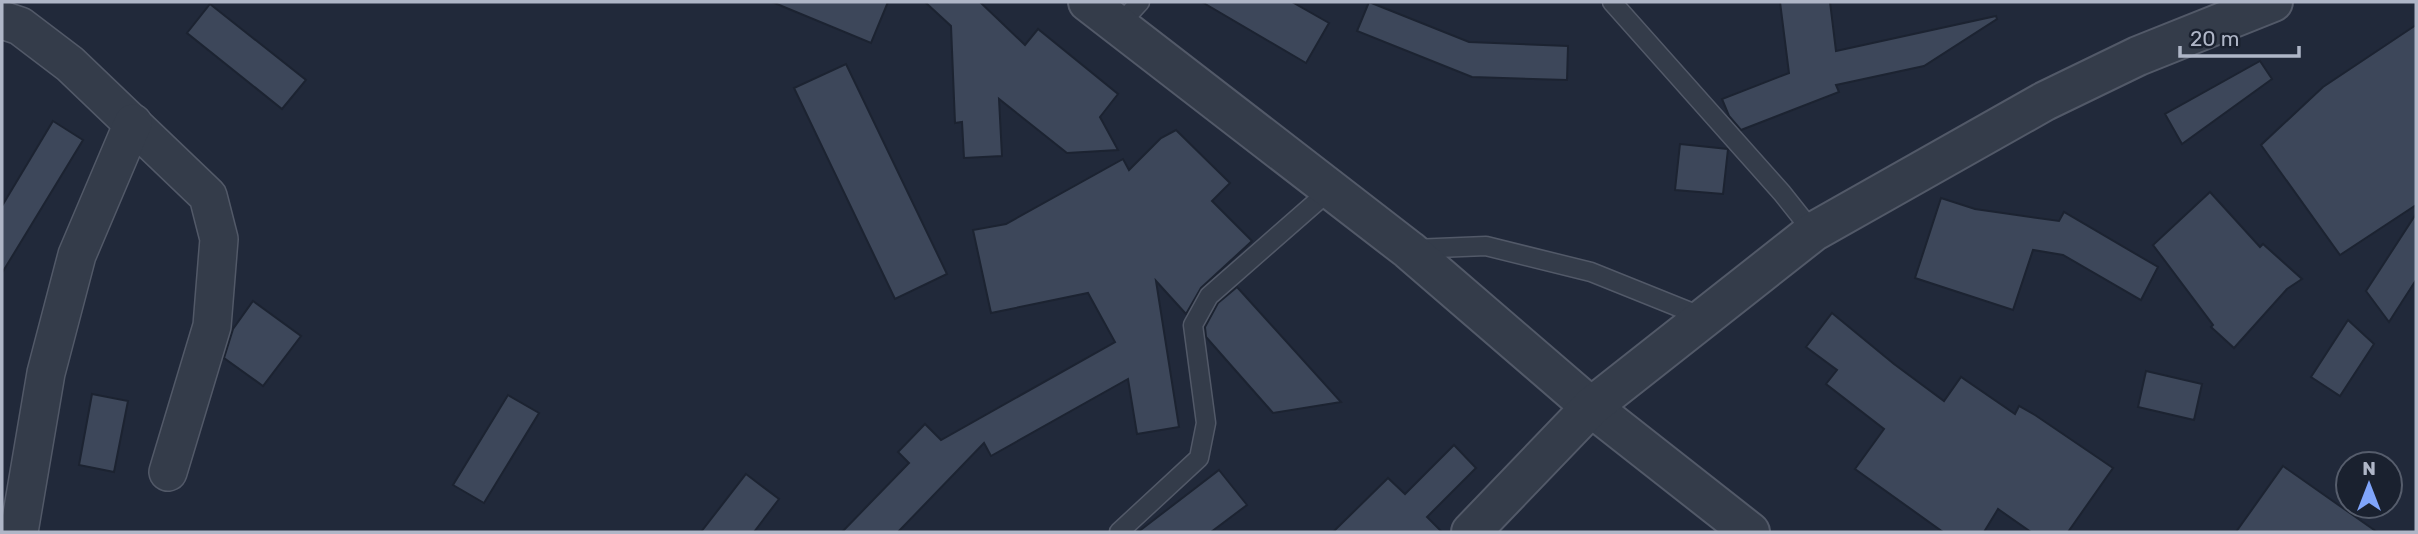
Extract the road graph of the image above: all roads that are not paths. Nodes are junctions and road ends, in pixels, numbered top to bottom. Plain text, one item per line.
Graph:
1 (1088, 2) edge
2 (1612, 2) edge
3 (2273, 2) edge
4 (1129, 14) edge
5 (2, 20) edge
6 (133, 123) junction
7 (1330, 190) junction
8 (1813, 232) junction
9 (1409, 250) junction
10 (1703, 317) junction
11 (1591, 407) junction
12 (168, 472) dead end
13 (19, 532) edge
14 (1119, 532) edge
15 (1471, 532) edge
16 (1750, 532) edge

1 - 4 street
2 - 8 lane
3 - 8 street
4 - 7 street
5 - 6 street
6 - 12 street
6 - 13 street
7 - 9 street
7 - 14 lane
8 - 10 street
9 - 10 lane
9 - 11 street
10 - 11 street
11 - 15 street
11 - 16 street

